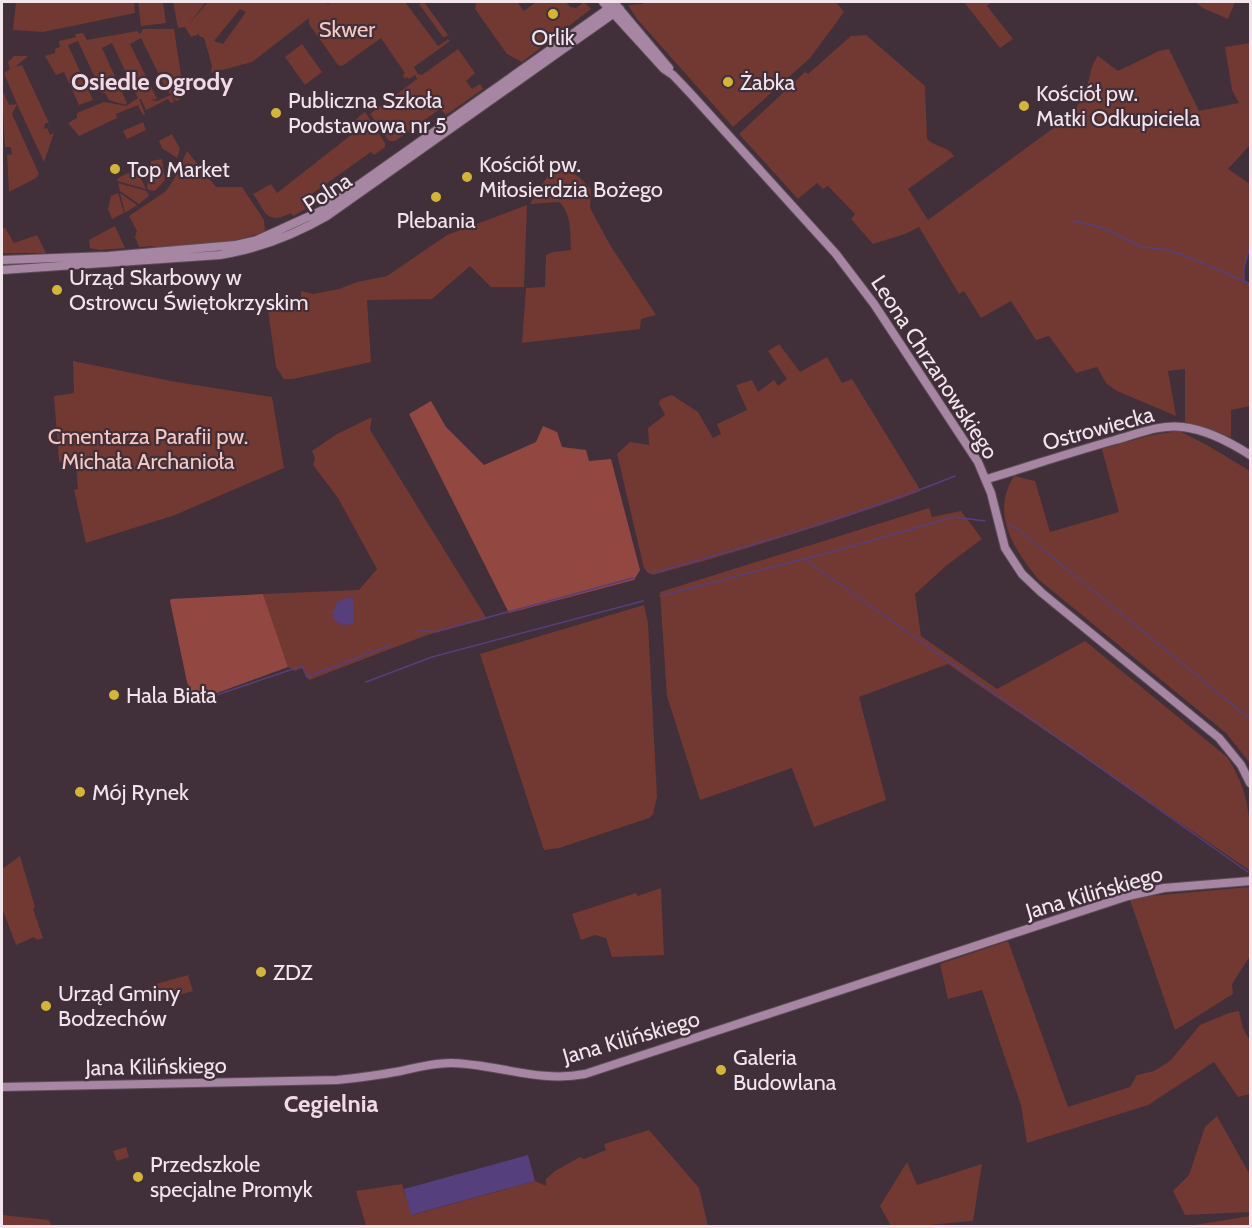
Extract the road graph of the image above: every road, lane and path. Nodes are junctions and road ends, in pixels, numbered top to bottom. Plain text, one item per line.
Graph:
1 (611, 6) edge
2 (2, 260) edge
3 (2, 270) edge
4 (1251, 455) edge
5 (987, 479) junction
6 (1251, 783) edge
7 (1251, 881) edge
8 (2, 1087) edge

1 - 2 street, Polna
1 - 3 street, Polna
1 - 5 street, Leona Chrzanowskiego
4 - 5 street, Ostrowiecka
5 - 6 street, Leona Chrzanowskiego
7 - 8 street, Jana Kilińskiego

